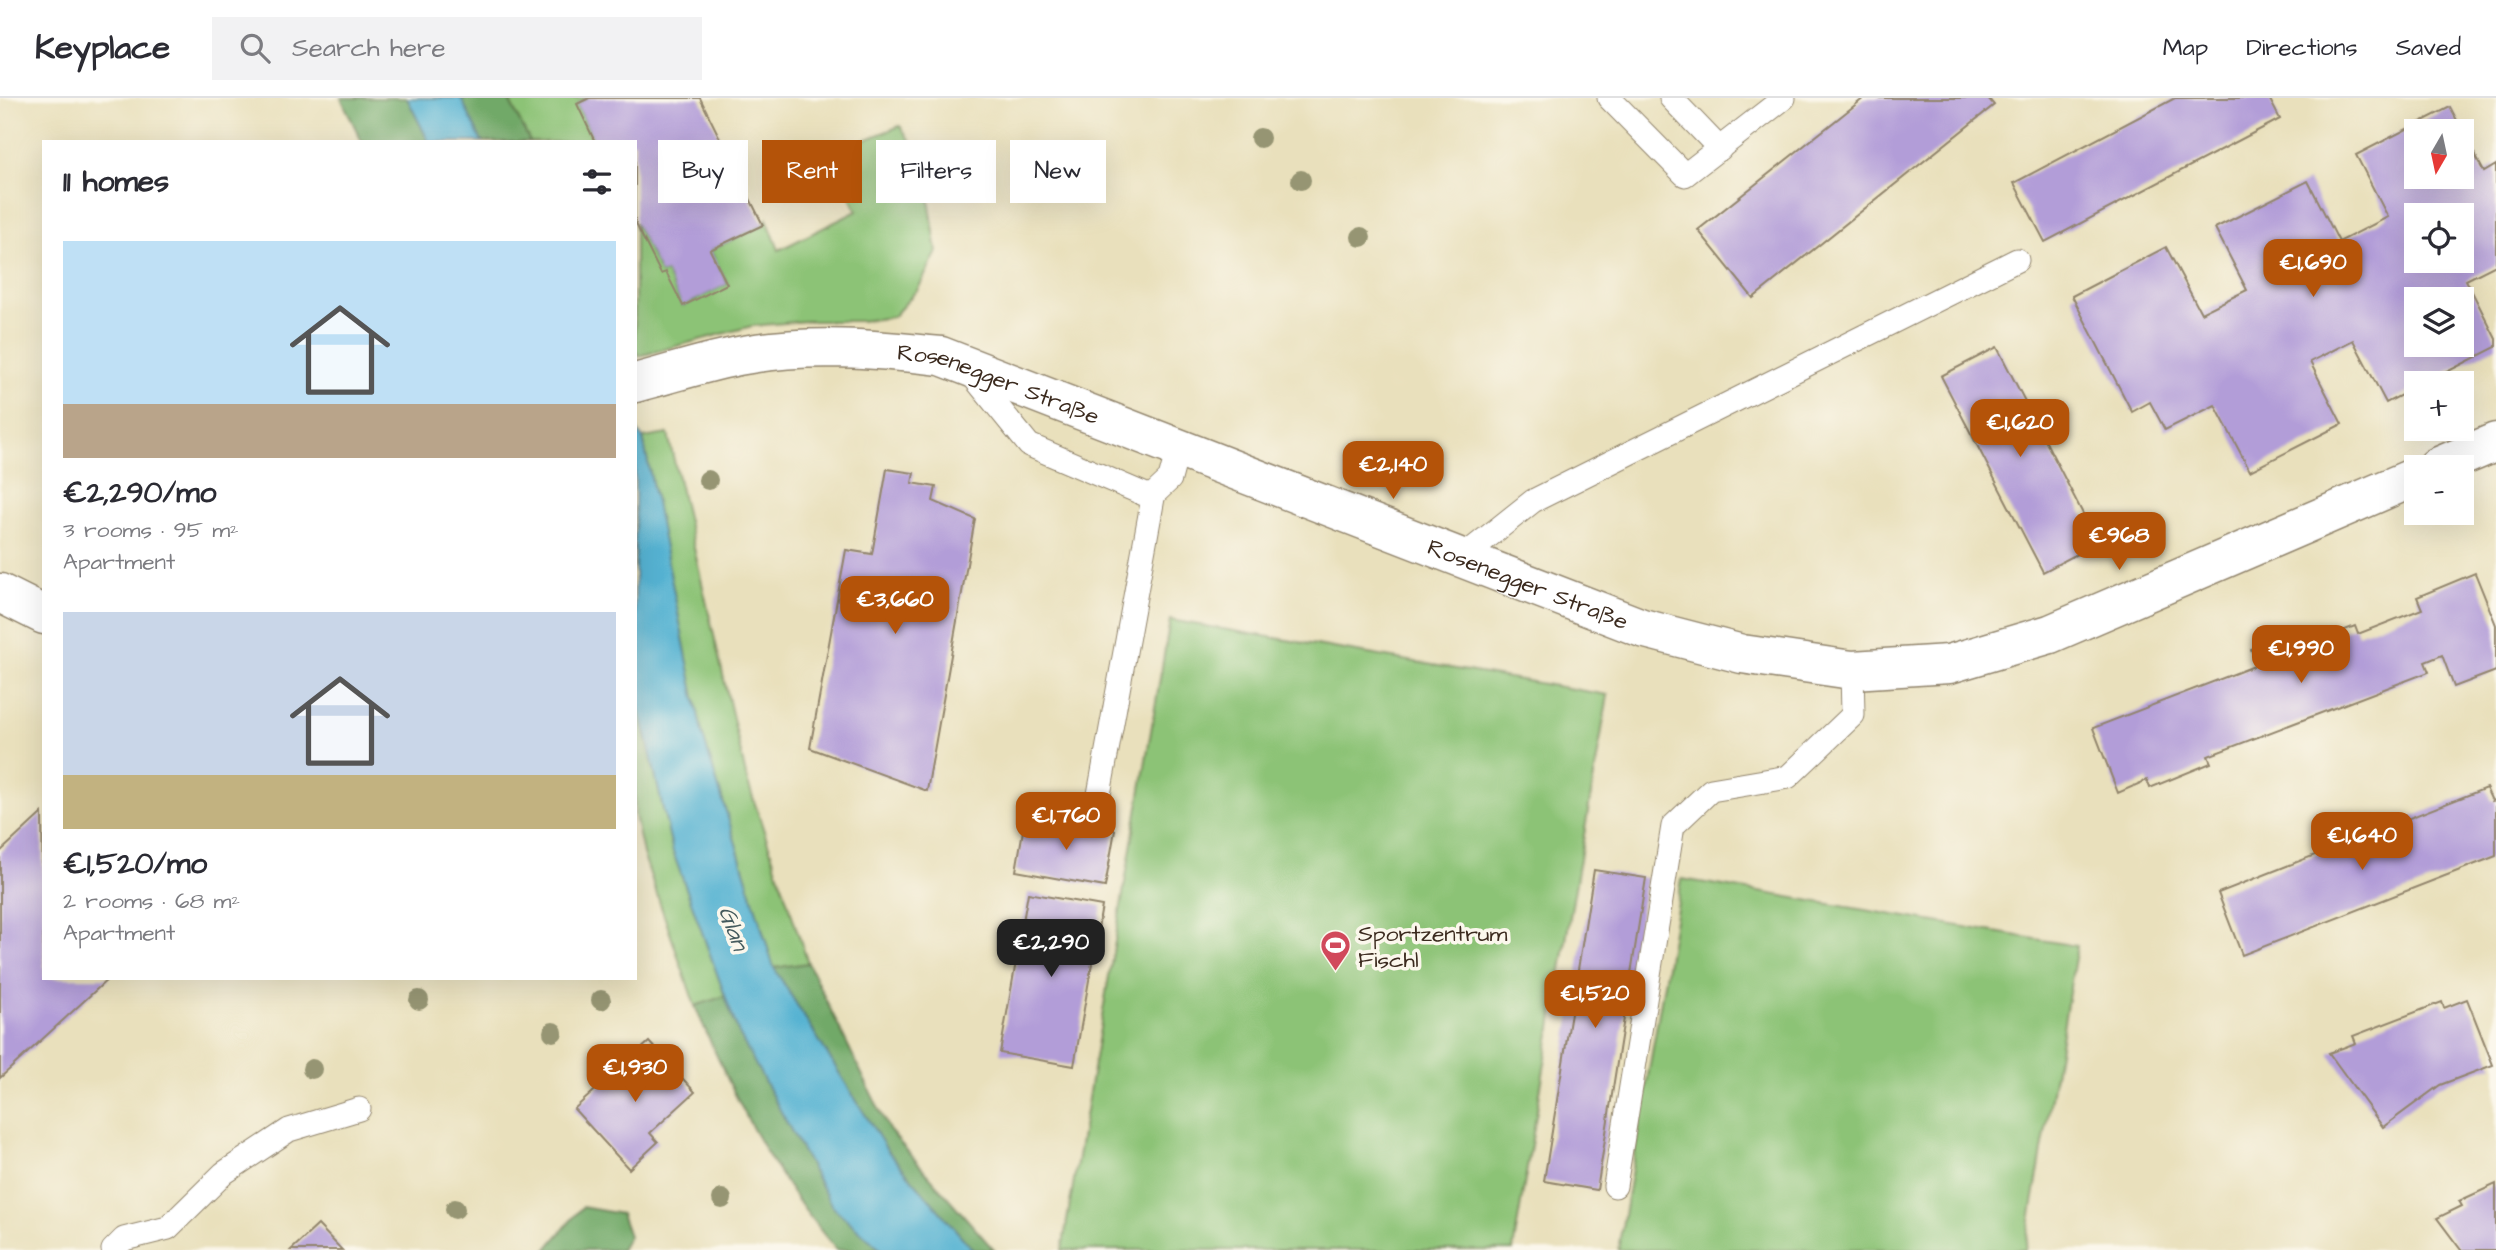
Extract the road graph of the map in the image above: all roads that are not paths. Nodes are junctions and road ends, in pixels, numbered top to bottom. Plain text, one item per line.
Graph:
1 (1609, 98) edge
2 (1671, 98) edge
3 (1784, 98) edge
4 (1720, 149) junction
5 (2017, 260) dead end
6 (964, 365) junction
7 (637, 382) edge
8 (2496, 442) edge
9 (1178, 449) junction
10 (2465, 455) edge
11 (2404, 482) edge
12 (1154, 494) dead end
13 (1460, 559) junction
14 (0, 593) edge
15 (42, 614) edge
16 (1852, 670) junction
17 (1098, 800) dead end
18 (359, 1109) dead end
19 (1615, 1186) dead end
20 (113, 1250) edge

1 - 4 lane
2 - 4 lane
3 - 4 lane
5 - 13 lane
6 - 7 street, Rosenegger Straße
6 - 9 street, Rosenegger Straße
6 - 17 lane
8 - 10 street
9 - 12 lane
9 - 13 street, Rosenegger Straße
11 - 16 street, Rosenegger Straße
13 - 16 street, Rosenegger Straße
14 - 15 street
16 - 19 lane
18 - 20 lane

